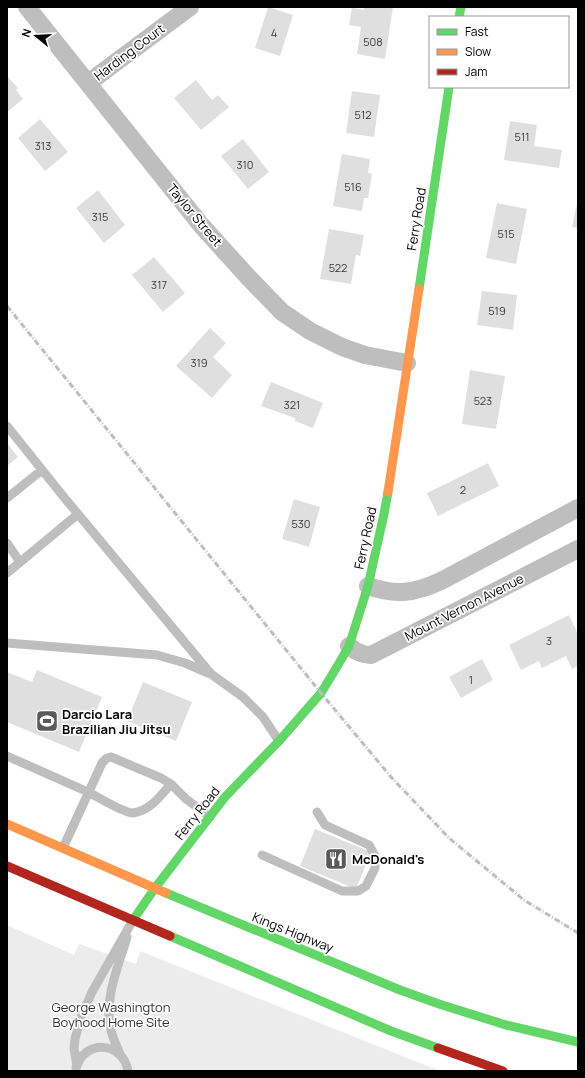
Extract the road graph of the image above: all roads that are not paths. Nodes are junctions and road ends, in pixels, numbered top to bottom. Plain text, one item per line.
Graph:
1 (27, 7) edge
2 (190, 7) edge
3 (88, 83) junction
4 (449, 88) edge
5 (407, 363) junction
6 (7, 426) edge
7 (42, 470) junction
8 (7, 498) edge
9 (578, 508) edge
10 (78, 514) junction
11 (7, 543) edge
12 (578, 548) edge
13 (20, 562) junction
14 (7, 573) edge
15 (368, 586) junction
16 (7, 643) edge
17 (349, 646) junction
18 (211, 674) junction
19 (279, 741) junction
20 (7, 756) edge
21 (171, 784) junction
22 (89, 793) junction
23 (317, 812) dead end
24 (210, 817) junction
25 (7, 824) edge
26 (63, 848) junction
27 (262, 855) dead end
28 (7, 866) edge
29 (155, 888) junction
30 (133, 920) junction
31 (578, 1042) edge
32 (120, 1054) junction
33 (76, 1068) edge
34 (129, 1070) edge
35 (503, 1071) edge

1 - 3 street, Taylor Street
2 - 3 street, Harding Court
3 - 5 street, Taylor Street
4 - 5 main road, Ferry Road
5 - 15 main road, Ferry Road
6 - 7 lane
7 - 8 lane
7 - 10 lane
9 - 15 street
10 - 13 lane
10 - 18 lane
11 - 13 lane
12 - 17 street, Mount Vernon Avenue
13 - 14 lane
15 - 17 main road, Ferry Road
16 - 18 lane
17 - 19 main road, Ferry Road
18 - 19 lane
19 - 24 main road, Ferry Road
20 - 22 lane
21 - 22 lane
21 - 22 lane
21 - 24 lane
22 - 26 lane
23 - 27 lane
24 - 29 main road, Ferry Road
25 - 26 main road, Kings Highway
26 - 29 main road, Kings Highway
28 - 30 main road
29 - 30 main road, Ferry Road
29 - 31 main road, Kings Highway
30 - 32 lane
30 - 33 lane
30 - 35 main road
32 - 33 lane
32 - 34 lane

